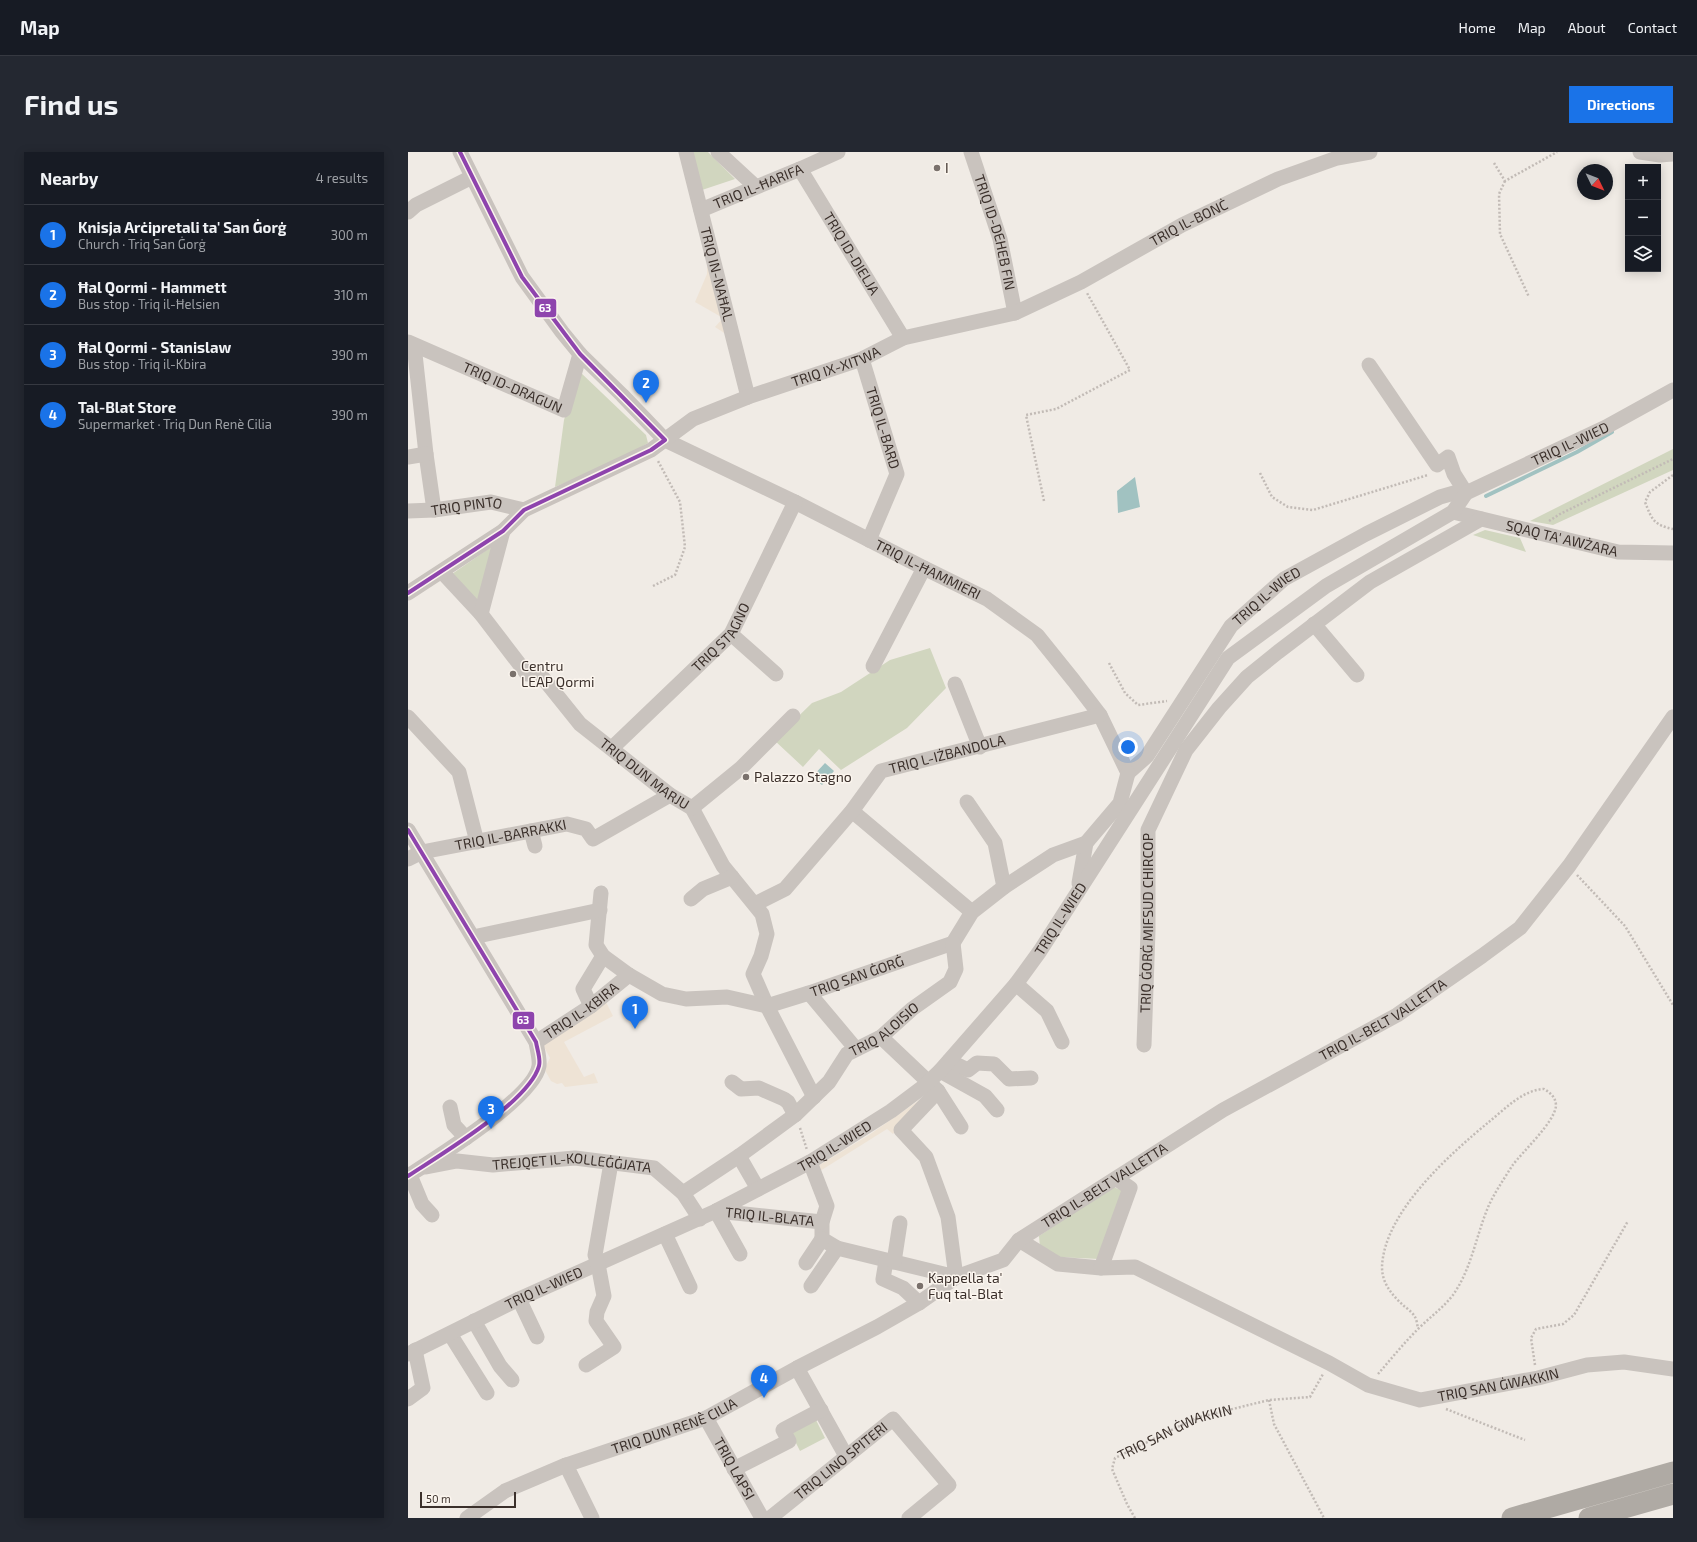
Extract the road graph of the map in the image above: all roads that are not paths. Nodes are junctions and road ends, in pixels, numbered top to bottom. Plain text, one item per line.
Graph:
1 (686, 152) edge
2 (718, 152) edge
3 (838, 152) edge
4 (971, 152) edge
5 (1370, 152) edge
6 (1640, 152) edge
7 (463, 153) edge
8 (1673, 154) edge
9 (800, 170) junction
10 (472, 177) junction
11 (756, 187) junction
12 (701, 210) junction
13 (408, 212) edge
14 (1015, 314) junction
15 (903, 338) junction
16 (411, 344) edge
17 (580, 354) junction
18 (862, 359) junction
19 (1369, 365) dead end
20 (1673, 390) edge
21 (748, 397) junction
22 (665, 440) junction
23 (426, 454) junction
24 (408, 457) edge
25 (1466, 493) junction
26 (795, 502) junction
27 (434, 510) junction
28 (524, 510) junction
29 (408, 511) edge
30 (1453, 512) junction
31 (1481, 519) junction
32 (503, 531) junction
33 (869, 540) junction
34 (1673, 553) edge
35 (924, 568) junction
36 (442, 572) junction
37 (408, 593) edge
38 (481, 614) junction
39 (1314, 624) junction
40 (731, 634) junction
41 (1252, 641) junction
42 (1267, 660) junction
43 (873, 666) dead end
44 (776, 674) dead end
45 (1357, 675) dead end
46 (955, 684) dead end
47 (1100, 715) junction
48 (793, 716) dead end
49 (408, 717) edge
50 (1673, 717) edge
51 (980, 747) junction
52 (612, 748) junction
53 (1128, 773) junction
54 (1142, 792) junction
55 (670, 795) junction
56 (967, 802) dead end
57 (1161, 804) junction
58 (692, 808) junction
59 (852, 811) junction
60 (408, 830) edge
61 (531, 831) junction
62 (477, 842) junction
63 (1086, 842) junction
64 (535, 846) dead end
65 (422, 852) junction
66 (408, 859) edge
67 (732, 877) junction
68 (1004, 887) junction
69 (1078, 890) junction
70 (601, 893) dead end
71 (690, 899) dead end
72 (755, 904) junction
73 (600, 910) junction
74 (972, 912) junction
75 (473, 937) junction
76 (953, 942) junction
77 (603, 956) junction
78 (629, 975) junction
79 (1016, 984) junction
80 (809, 993) junction
81 (592, 1006) junction
82 (767, 1006) junction
83 (881, 1037) junction
84 (536, 1042) junction
85 (1062, 1042) dead end
86 (1144, 1045) dead end
87 (856, 1049) junction
88 (944, 1066) junction
89 (1031, 1078) dead end
90 (732, 1082) dead end
91 (934, 1086) junction
92 (814, 1097) junction
93 (450, 1108) dead end
94 (997, 1110) dead end
95 (795, 1115) junction
96 (961, 1127) dead end
97 (466, 1138) junction
98 (739, 1156) junction
99 (810, 1162) junction
100 (611, 1164) junction
101 (413, 1173) edge
102 (1117, 1179) junction
103 (758, 1190) junction
104 (683, 1193) junction
105 (716, 1211) junction
106 (432, 1215) dead end
107 (700, 1219) junction
108 (822, 1222) junction
109 (900, 1223) dead end
110 (665, 1234) junction
111 (822, 1239) junction
112 (1020, 1240) junction
113 (837, 1248) junction
114 (740, 1254) dead end
115 (890, 1261) junction
116 (806, 1263) dead end
117 (598, 1264) junction
118 (1101, 1268) junction
119 (956, 1277) junction
120 (811, 1286) dead end
121 (690, 1287) dead end
122 (519, 1299) junction
123 (919, 1304) junction
124 (474, 1321) junction
125 (450, 1334) junction
126 (537, 1337) dead end
127 (412, 1352) edge
128 (586, 1365) dead end
129 (797, 1368) junction
130 (1673, 1369) edge
131 (512, 1380) dead end
132 (488, 1393) dead end
133 (408, 1399) edge
134 (821, 1410) junction
135 (706, 1418) junction
136 (846, 1456) junction
137 (566, 1465) junction
138 (734, 1469) junction
139 (1673, 1472) edge
140 (1671, 1495) edge
141 (467, 1518) edge
142 (592, 1518) edge
143 (762, 1518) edge
144 (770, 1518) edge
145 (908, 1518) edge
146 (1512, 1518) edge
147 (1589, 1518) edge

1 - 12 street, TRIQ IN-NAĦAL
2 - 11 street
3 - 9 street, TRIQ IL-ĦARIFA
4 - 14 street, TRIQ ID-DEHEB FIN
5 - 14 street, TRIQ IL-BONĊ
6 - 8 street
7 - 10 street
9 - 11 street, TRIQ IL-ĦARIFA
9 - 15 street, TRIQ ID-DIELJA
10 - 13 street
10 - 17 street
11 - 12 street, TRIQ IL-ĦARIFA
12 - 21 street, TRIQ IN-NAĦAL
14 - 15 street, TRIQ IX-XITWA
15 - 18 street, TRIQ IX-XITWA
16 - 17 street, TRIQ ID-DRAGUN
16 - 23 street
17 - 22 street
18 - 21 street, TRIQ IX-XITWA
18 - 33 street, TRIQ IL-BARD
19 - 25 street
20 - 25 street, TRIQ IL-WIED
21 - 22 street, TRIQ IX-XITWA
22 - 26 street, TRIQ IL-ĦAMMIERI
22 - 28 street, TRIQ IX-XITWA
23 - 24 street
23 - 27 street
25 - 30 street, TRIQ IL-WIED
25 - 53 street, TRIQ IL-WIED
26 - 33 street, TRIQ IL-ĦAMMIERI
26 - 40 street, TRIQ STAGNO
27 - 28 street, TRIQ PINTO
27 - 29 street, TRIQ PINTO
28 - 32 street, TRIQ IX-XITWA
30 - 31 street, SQAQ TA' AWŻARA
30 - 41 street, TRIQ IL-WIED
31 - 34 street, SQAQ TA' AWŻARA
31 - 39 street
32 - 36 street, TRIQ IX-XITWA
32 - 38 street
33 - 35 street, TRIQ IL-ĦAMMIERI
35 - 43 street
35 - 47 street, TRIQ IL-ĦAMMIERI
36 - 37 street, TRIQ IX-XITWA
36 - 38 street, TRIQ DUN MARJU
38 - 52 street, TRIQ DUN MARJU
39 - 42 street
39 - 45 street
40 - 44 street
40 - 52 street, TRIQ STAGNO
41 - 42 street, TRIQ IL-WIED
41 - 54 street, TRIQ IL-WIED
42 - 57 street
46 - 51 street
47 - 51 street, TRIQ L-IŻBANDOLA
47 - 53 street, TRIQ IL-ĦAMMIERI
48 - 58 street
49 - 62 street
50 - 102 street, TRIQ IL-BELT VALLETTA
51 - 59 street, TRIQ L-IŻBANDOLA
52 - 55 street, TRIQ DUN MARJU
53 - 63 street
54 - 57 street
54 - 69 street, TRIQ IL-WIED
55 - 58 street, TRIQ DUN MARJU
55 - 61 street, TRIQ IL-BARRAKKI
56 - 68 street
57 - 86 street, TRIQ ĠORĠ MIFSUD CHIRCOP
58 - 67 street, TRIQ DUN MARJU
59 - 72 street, TRIQ L-IŻBANDOLA
59 - 74 street
60 - 65 street
61 - 62 street, TRIQ IL-BARRAKKI
61 - 64 street
62 - 65 street, TRIQ IL-BARRAKKI
63 - 68 street
63 - 69 street
65 - 66 street, TRIQ IL-BARRAKKI
65 - 75 street
67 - 71 street
67 - 72 street, TRIQ DUN MARJU
68 - 74 street
69 - 79 street, TRIQ IL-WIED
70 - 73 street
72 - 82 street, TRIQ DUN MARJU
73 - 75 street
73 - 77 street
74 - 76 street
75 - 84 street
76 - 80 street, TRIQ SAN ĠORĠ
76 - 83 street, TRIQ ALOISIO
77 - 78 street, TRIQ SAN ĠORĠ
77 - 81 street
78 - 81 street, TRIQ IL-KBIRA
78 - 82 street, TRIQ SAN ĠORĠ
79 - 85 street
79 - 88 street, TRIQ IL-WIED
80 - 82 street, TRIQ SAN ĠORĠ
80 - 87 street
81 - 84 street, TRIQ IL-KBIRA
82 - 92 street, TRIQ DUN MARJU
83 - 87 street, TRIQ ALOISIO
83 - 91 street
84 - 97 street, TRIQ IL-KBIRA
87 - 92 street, TRIQ ALOISIO
88 - 89 street
88 - 91 street, TRIQ IL-WIED
88 - 94 street
90 - 95 street
91 - 96 street
91 - 99 street, TRIQ IL-WIED
91 - 119 street
92 - 95 street, TRIQ ALOISIO
93 - 97 street
95 - 98 street, TRIQ ALOISIO
97 - 101 street, TRIQ IL-KBIRA
98 - 103 street
98 - 104 street, TRIQ ALOISIO
99 - 103 street, TRIQ IL-WIED
99 - 108 street, TRIQ IL-BLATA
100 - 101 street, TREJQET IL-KOLLEĠĠJATA
100 - 104 street, TREJQET IL-KOLLEĠĠJATA
100 - 117 street
101 - 106 street
102 - 112 street, TRIQ IL-BELT VALLETTA
102 - 118 street
103 - 105 street, TRIQ IL-WIED
104 - 107 street, TREJQET IL-KOLLEĠĠJATA
105 - 107 street, TRIQ IL-WIED
105 - 108 street, TRIQ IL-BLATA
105 - 114 street
107 - 110 street, TRIQ IL-WIED
108 - 111 street, TRIQ IL-BLATA
109 - 115 street
110 - 117 street, TRIQ IL-WIED
110 - 121 street
111 - 113 street, TRIQ IL-BLATA
111 - 116 street
112 - 118 street, TRIQ SAN ĠWAKKIN
112 - 119 street, TRIQ DUN RENÈ CILIA
113 - 115 street, TRIQ IL-BLATA
113 - 120 street
115 - 119 street, TRIQ IL-BLATA
115 - 123 street
117 - 122 street, TRIQ IL-WIED
117 - 128 street
118 - 130 street, TRIQ SAN ĠWAKKIN
119 - 123 street, TRIQ DUN RENÈ CILIA
122 - 124 street, TRIQ IL-WIED
122 - 126 street
123 - 129 street, TRIQ DUN RENÈ CILIA
124 - 125 street, TRIQ IL-WIED
124 - 131 street
125 - 127 street, TRIQ IL-WIED
125 - 132 street
127 - 133 street
129 - 134 street
129 - 135 street, TRIQ DUN RENÈ CILIA
134 - 136 street
134 - 138 street
135 - 137 street, TRIQ DUN RENÈ CILIA
135 - 138 street, TRIQ LAPSI
136 - 144 street, TRIQ LINO SPITERI
136 - 145 street, TRIQ LINO SPITERI
137 - 141 street, TRIQ DUN RENÈ CILIA
137 - 142 street
138 - 143 street, TRIQ LAPSI
139 - 146 highway
140 - 147 highway

